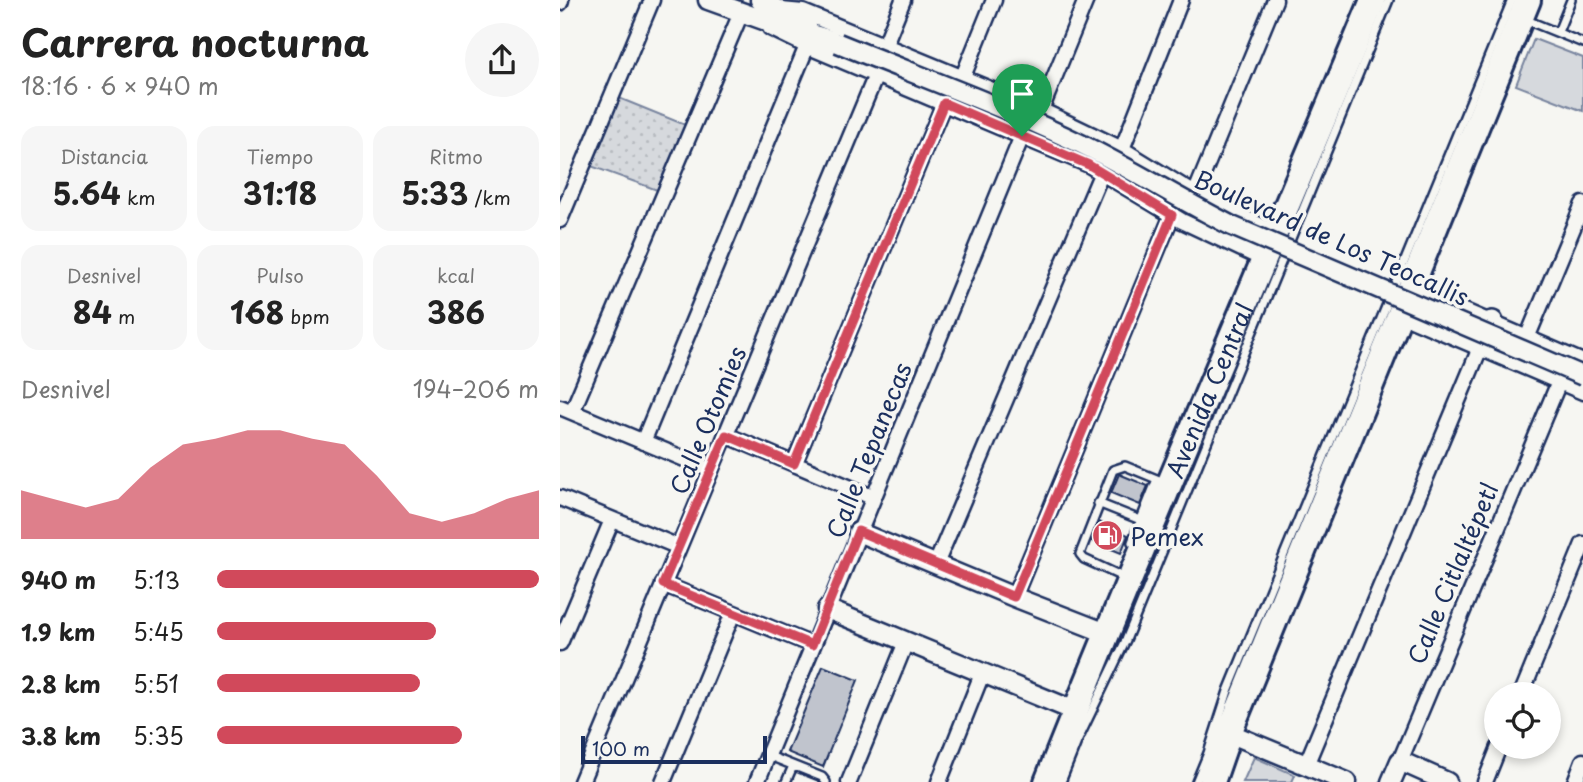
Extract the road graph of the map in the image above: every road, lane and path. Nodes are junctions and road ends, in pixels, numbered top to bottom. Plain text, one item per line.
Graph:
1 (652, 0) edge
2 (708, 0) edge
3 (760, 0) edge
4 (903, 0) edge
5 (994, 0) edge
6 (1086, 0) edge
7 (1181, 0) edge
8 (1275, 0) edge
9 (1373, 0) edge
10 (1389, 0) edge
11 (1571, 0) edge
12 (805, 6) edge
13 (1520, 6) edge
14 (781, 10) junction
15 (741, 13) junction
16 (1558, 32) junction
17 (835, 41) junction
18 (1583, 43) edge
19 (807, 46) junction
20 (884, 47) junction
21 (876, 75) junction
22 (962, 79) junction
23 (944, 103) junction
24 (1041, 110) junction
25 (1022, 136) junction
26 (1122, 149) junction
27 (1102, 172) junction
28 (1198, 195) junction
29 (1583, 204) edge
30 (1177, 218) junction
31 (560, 220) edge
32 (1276, 233) junction
33 (1265, 260) junction
34 (1411, 288) junction
35 (1400, 314) junction
36 (1492, 322) junction
37 (1527, 338) junction
38 (1479, 348) junction
39 (1583, 362) edge
40 (1583, 376) edge
41 (1559, 382) junction
42 (1583, 392) edge
43 (566, 410) edge
44 (726, 435) junction
45 (643, 442) junction
46 (794, 464) junction
47 (710, 470) junction
48 (1163, 481) junction
49 (873, 497) junction
50 (560, 498) edge
51 (1098, 503) junction
52 (612, 520) junction
53 (1146, 523) junction
54 (858, 531) junction
55 (1583, 544) edge
56 (679, 547) junction
57 (1127, 553) dead end
58 (936, 564) junction
59 (1123, 573) junction
60 (663, 584) junction
61 (1014, 597) junction
62 (827, 609) junction
63 (733, 613) junction
64 (1106, 633) junction
65 (906, 642) junction
66 (560, 643) edge
67 (812, 645) junction
68 (982, 674) junction
69 (1526, 682) edge
70 (1075, 711) junction
71 (1229, 733) junction
72 (768, 755) junction
73 (1494, 759) edge
74 (1400, 761) junction
75 (1583, 761) edge
76 (1306, 765) junction
77 (793, 766) junction
78 (581, 782) edge
79 (663, 782) edge
80 (757, 782) edge
81 (786, 782) edge
82 (825, 782) edge
83 (849, 782) edge
84 (939, 782) edge
85 (1046, 782) edge
86 (1061, 782) edge
87 (1196, 782) edge
88 (1212, 782) edge
89 (1347, 782) edge
90 (1391, 782) edge
91 (1447, 782) edge
92 (1485, 782) edge
93 (1575, 782) edge

1 - 31 street
2 - 15 street, Boulevard de Los Teocallis
3 - 14 street, Boulevard de Los Teocallis
4 - 20 street
5 - 22 street
6 - 24 street
7 - 26 street
8 - 28 street
9 - 32 highway, Avenida Central
10 - 86 lane
11 - 16 lane
12 - 14 street, Boulevard de Los Teocallis
12 - 20 street, Boulevard de Los Teocallis
13 - 16 lane
13 - 34 highway
13 - 87 lane
14 - 17 street, Boulevard de Los Teocallis
15 - 17 street, Boulevard de Los Teocallis
15 - 19 street, Boulevard de Los Teocallis
15 - 43 street
16 - 18 lane
17 - 40 street, Boulevard de Los Teocallis, bridge
19 - 21 street, Boulevard de Los Teocallis
19 - 45 street
20 - 22 street, Boulevard de Los Teocallis
21 - 23 street, Boulevard de Los Teocallis
21 - 44 street, Calle Otomies
22 - 24 street, Boulevard de Los Teocallis
23 - 25 street, Boulevard de Los Teocallis
23 - 46 street
24 - 26 street, Boulevard de Los Teocallis
25 - 27 street, Boulevard de Los Teocallis
25 - 49 street, Calle Tepanecas
26 - 28 street, Boulevard de Los Teocallis
27 - 30 street, Boulevard de Los Teocallis
27 - 58 street
28 - 30 street, Boulevard de Los Teocallis
28 - 32 street, Boulevard de Los Teocallis
29 - 37 street
30 - 33 street, Boulevard de Los Teocallis
30 - 61 street
32 - 33 highway, Avenida Central
33 - 48 highway, Avenida Central
34 - 35 highway
34 - 36 street, Boulevard de Los Teocallis
35 - 38 street, Boulevard de Los Teocallis
35 - 71 highway
36 - 37 street, Boulevard de Los Teocallis
36 - 38 main road
37 - 39 street, Boulevard de Los Teocallis
38 - 41 street, Boulevard de Los Teocallis
38 - 76 street
41 - 42 street, Boulevard de Los Teocallis
41 - 74 street, Calle Citlaltépetl
43 - 45 street
44 - 46 street
44 - 47 street, Calle Otomies
45 - 47 street
46 - 49 street
47 - 56 street, Calle Otomies
48 - 51 lane
48 - 53 highway, Avenida Central
49 - 54 street, Calle Tepanecas
50 - 52 street
51 - 53 lane
51 - 59 lane
52 - 56 street
52 - 66 street
53 - 57 lane
53 - 59 highway, Avenida Central
54 - 58 street
54 - 62 street, Calle Tepanecas
55 - 69 street
56 - 60 street, Calle Otomies
58 - 61 street
59 - 64 highway, Avenida Central
60 - 63 street
60 - 78 street, Calle Otomies
61 - 64 street
62 - 65 street
62 - 67 street, Calle Tepanecas
63 - 67 street
63 - 79 street
64 - 70 highway, Avenida Central
65 - 68 street
65 - 83 street
67 - 72 street, Calle Tepanecas
68 - 70 street
68 - 84 street
70 - 85 highway, Avenida Central
71 - 76 street
71 - 88 highway
72 - 77 lane
72 - 80 street, Calle Tepanecas
73 - 92 street
74 - 90 street, Calle Citlaltépetl
74 - 91 street
75 - 93 street
76 - 89 street
77 - 81 lane
77 - 82 lane

